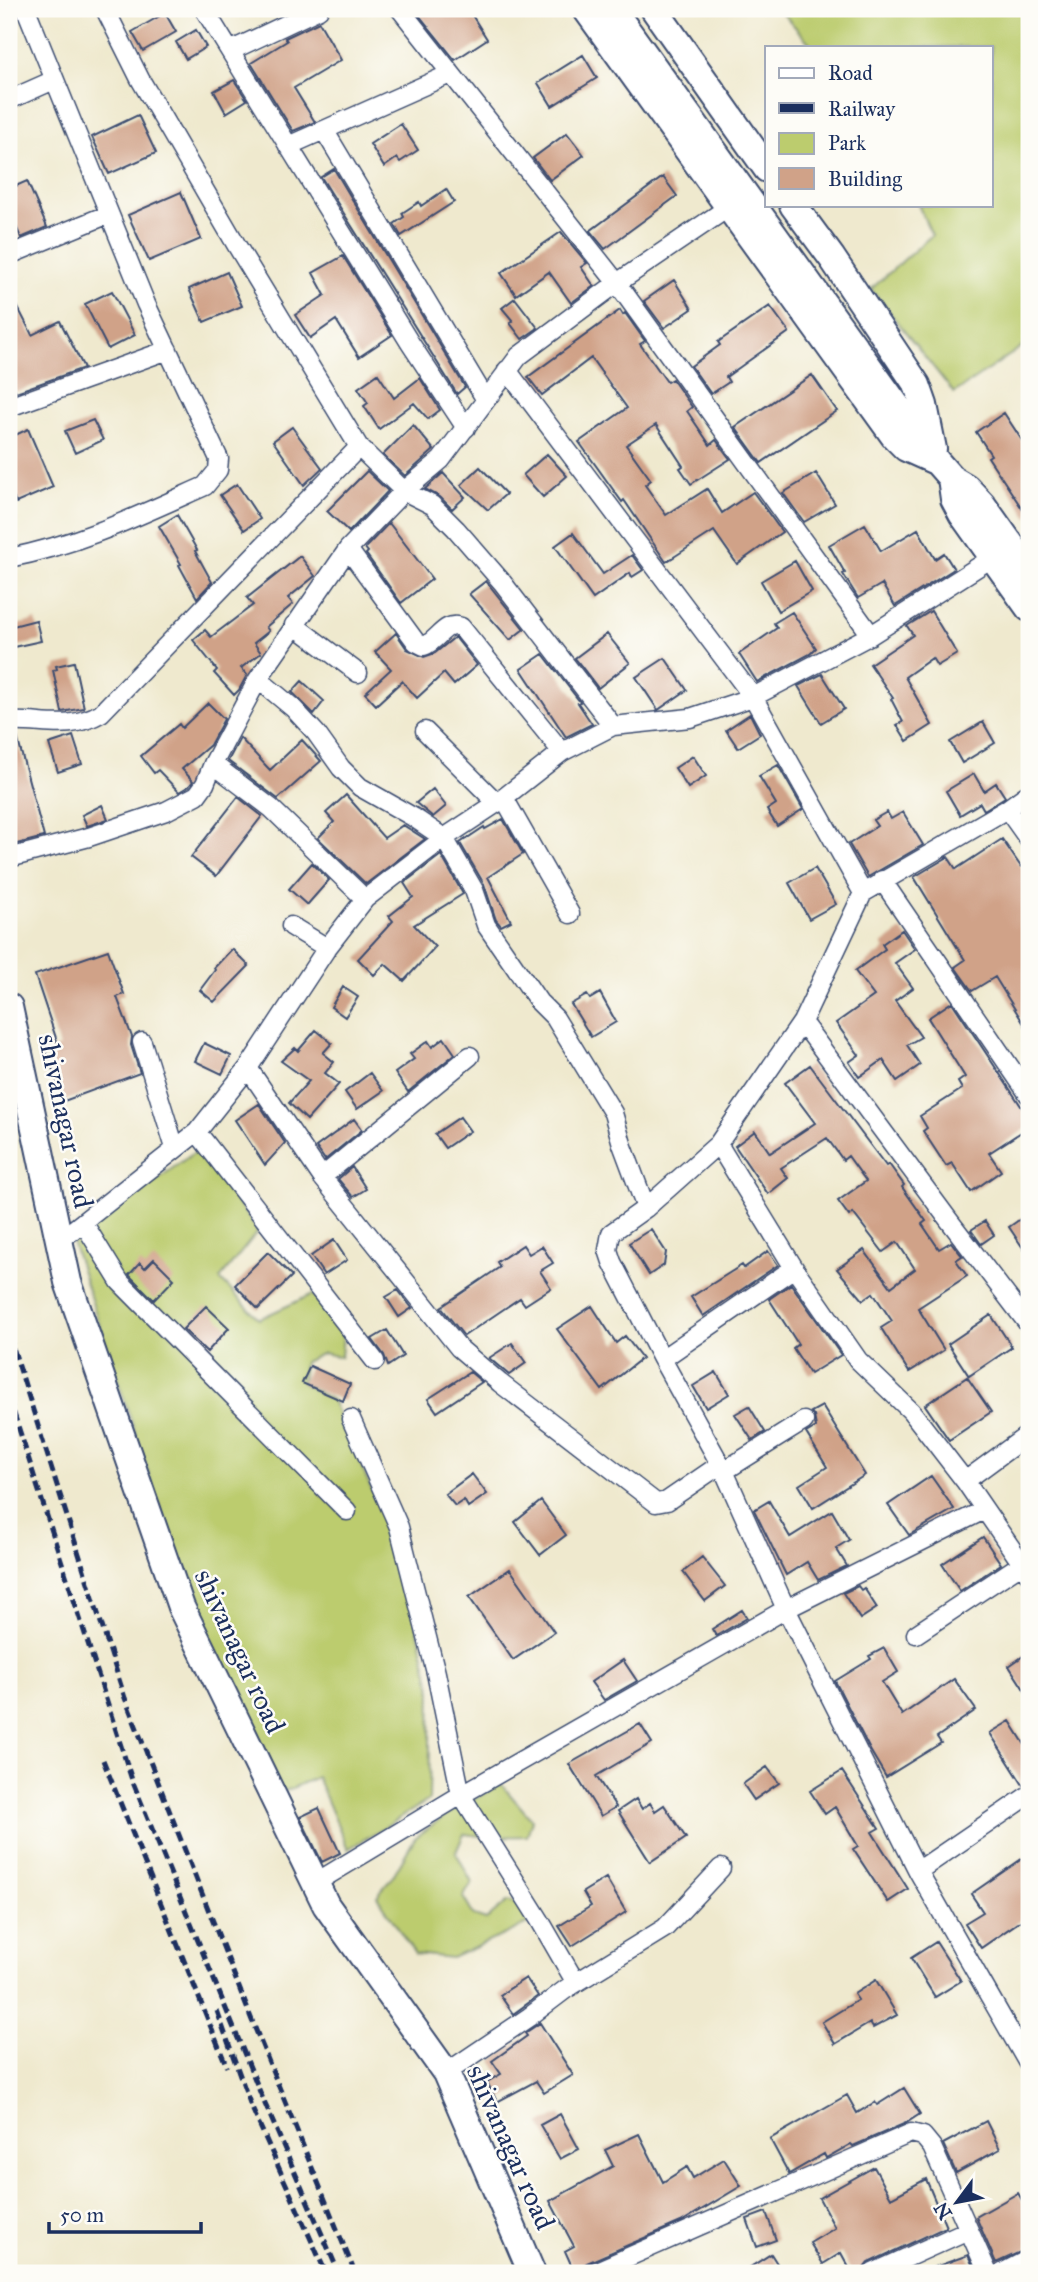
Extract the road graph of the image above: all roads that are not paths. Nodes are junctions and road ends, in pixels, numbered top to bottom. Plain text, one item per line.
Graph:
1 (26, 9) edge
2 (105, 9) edge
3 (204, 9) edge
4 (319, 9) edge
5 (400, 9) edge
6 (586, 9) edge
7 (612, 9) edge
8 (654, 9) edge
9 (230, 51) junction
10 (450, 75) junction
11 (54, 80) junction
12 (9, 100) edge
13 (324, 130) junction
14 (288, 146) junction
15 (765, 166) edge
16 (794, 206) edge
17 (729, 207) junction
18 (109, 214) junction
19 (9, 255) edge
20 (617, 283) junction
21 (168, 350) junction
22 (507, 370) junction
23 (486, 400) junction
24 (9, 407) edge
25 (466, 428) junction
26 (359, 447) junction
27 (941, 466) junction
28 (404, 491) junction
29 (348, 549) junction
30 (1002, 552) junction
31 (9, 558) edge
32 (1023, 571) edge
33 (1029, 608) edge
34 (294, 625) junction
35 (871, 635) junction
36 (358, 673) dead end
37 (258, 679) junction
38 (753, 697) junction
39 (9, 722) edge
40 (613, 726) junction
41 (425, 731) dead end
42 (562, 752) junction
43 (213, 764) junction
44 (1029, 793) edge
45 (500, 801) junction
46 (1007, 809) junction
47 (443, 838) junction
48 (1029, 840) edge
49 (9, 858) edge
50 (882, 880) junction
51 (863, 893) junction
52 (365, 899) junction
53 (570, 914) dead end
54 (291, 926) dead end
55 (327, 948) junction
56 (9, 1007) edge
57 (802, 1022) junction
58 (142, 1042) dead end
59 (470, 1056) dead end
60 (248, 1068) junction
61 (1029, 1095) edge
62 (197, 1132) junction
63 (718, 1144) junction
64 (175, 1148) junction
65 (322, 1177) junction
66 (646, 1208) junction
67 (83, 1223) junction
68 (59, 1241) junction
69 (794, 1268) junction
70 (1029, 1325) edge
71 (662, 1359) junction
72 (375, 1361) dead end
73 (351, 1419) dead end
74 (804, 1421) dead end
75 (1029, 1434) edge
76 (722, 1467) junction
77 (965, 1481) junction
78 (984, 1510) junction
79 (347, 1511) dead end
80 (1027, 1566) edge
81 (786, 1609) junction
82 (916, 1634) dead end
83 (461, 1795) junction
84 (1029, 1795) edge
85 (721, 1868) dead end
86 (918, 1871) junction
87 (315, 1883) junction
88 (576, 1983) junction
89 (1029, 2065) edge
90 (446, 2073) junction
91 (968, 2230) junction
92 (1029, 2259) edge
93 (532, 2273) edge
94 (592, 2273) edge
95 (873, 2273) edge
96 (988, 2273) edge
97 (1002, 2273) edge

1 - 11 street
2 - 26 street
3 - 9 street
4 - 9 street
5 - 10 street
6 - 17 street
7 - 27 street
8 - 15 street
9 - 14 street
10 - 13 street
10 - 20 street
11 - 12 street
11 - 18 street
13 - 14 street
13 - 23 street
14 - 25 street
16 - 27 street
17 - 20 street
17 - 27 street
18 - 19 street
18 - 21 street
20 - 22 street
20 - 35 street
21 - 24 street
21 - 31 street
22 - 23 street
22 - 38 street
23 - 25 street
25 - 28 street
26 - 28 street
26 - 39 street
27 - 30 street
28 - 29 street
28 - 40 street
29 - 34 street
29 - 42 street
30 - 32 street
30 - 35 street
32 - 33 street
34 - 36 street
34 - 37 street
35 - 38 street
37 - 43 street
37 - 47 street
38 - 40 street
38 - 51 street
40 - 42 street
41 - 45 street
42 - 45 street
43 - 49 street
43 - 52 street
44 - 46 street
45 - 47 street
45 - 53 street
46 - 48 street
46 - 50 street
47 - 52 street
47 - 66 street
50 - 51 street
50 - 61 street
51 - 57 street
52 - 55 street
54 - 55 street
55 - 60 street
56 - 68 street, shivanagar road
57 - 63 street
57 - 70 street
58 - 64 street
59 - 65 street
60 - 62 street
60 - 65 street
62 - 64 street
62 - 72 street
63 - 66 street
63 - 69 street
64 - 67 street
65 - 76 street
66 - 71 street
67 - 68 street
67 - 79 street
68 - 87 street, shivanagar road
69 - 71 street
69 - 77 street
71 - 76 street
73 - 83 street
74 - 76 street
75 - 77 street
76 - 81 street
77 - 78 street
78 - 80 street
78 - 81 street
80 - 82 street
81 - 83 street
81 - 86 street
83 - 87 street
83 - 88 street
84 - 86 street
85 - 88 street
86 - 89 street
87 - 90 street, shivanagar road
88 - 90 street
90 - 93 street, shivanagar road
91 - 94 street
91 - 95 street
91 - 96 street
92 - 97 street

